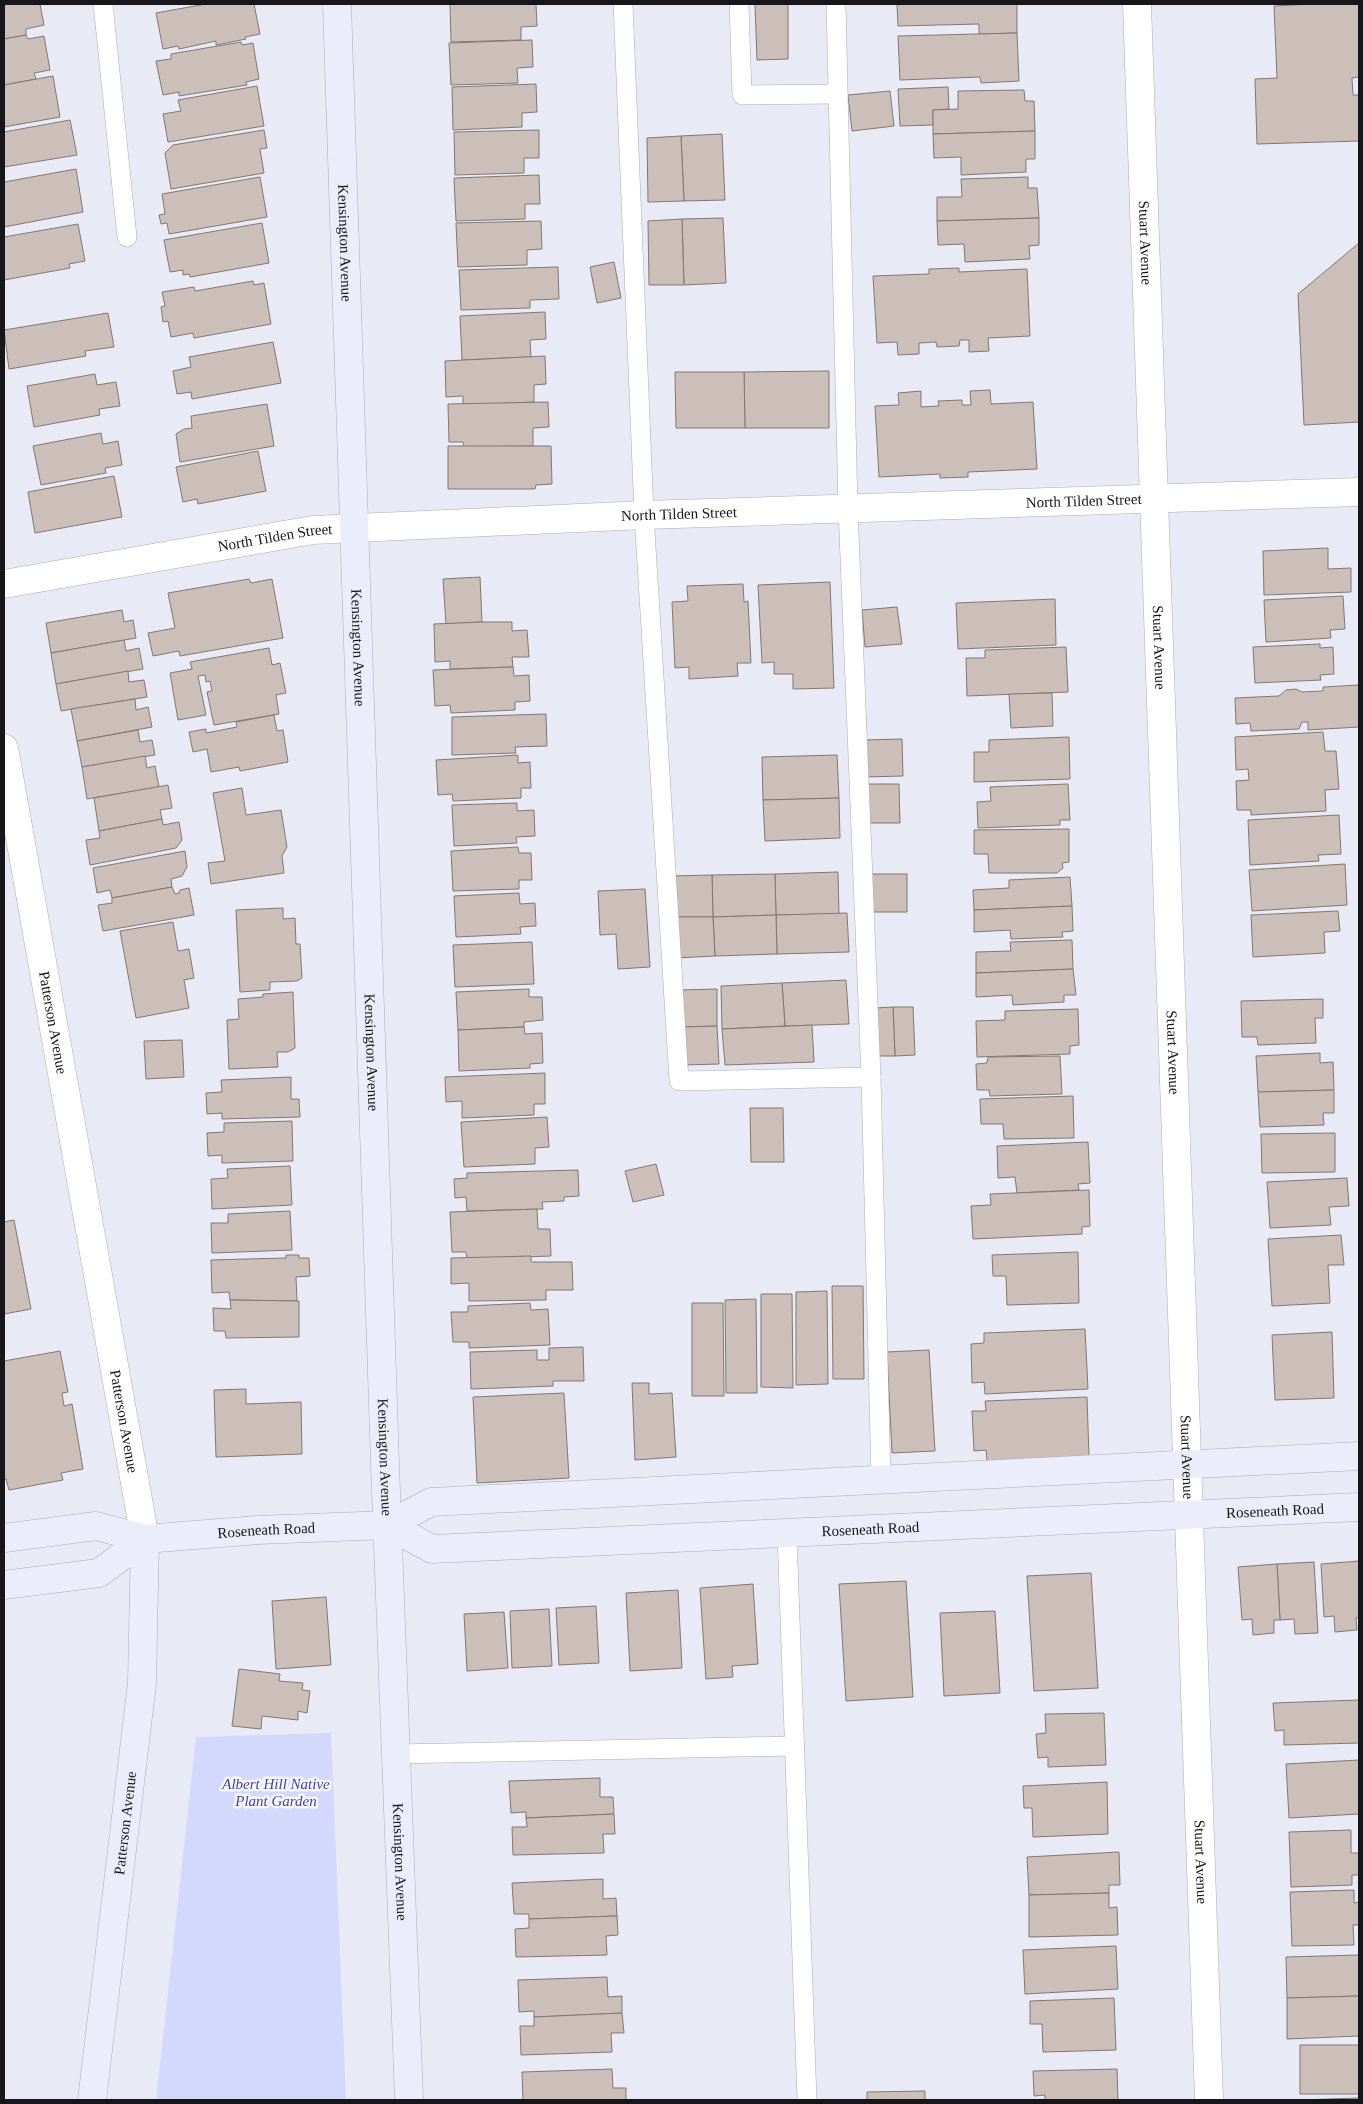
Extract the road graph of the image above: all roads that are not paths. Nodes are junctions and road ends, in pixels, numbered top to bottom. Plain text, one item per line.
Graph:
1 (102, 4) edge
2 (337, 4) edge
3 (623, 4) edge
4 (739, 4) edge
5 (836, 4) edge
6 (1137, 4) edge
7 (838, 94) junction
8 (127, 237) dead end
9 (1359, 492) edge
10 (1153, 500) junction
11 (848, 508) junction
12 (644, 515) junction
13 (354, 528) junction
14 (4, 584) edge
15 (4, 748) edge
16 (871, 1077) junction
17 (1359, 1456) edge
18 (1188, 1464) junction
19 (880, 1480) junction
20 (1359, 1507) edge
21 (1190, 1515) junction
22 (388, 1525) junction
23 (787, 1534) junction
24 (4, 1538) edge
25 (145, 1539) junction
26 (4, 1586) edge
27 (794, 1746) junction
28 (396, 1754) junction
29 (92, 2100) edge
30 (408, 2100) edge
31 (807, 2100) edge
32 (1209, 2100) edge

1 - 8 lane
2 - 13 street, Kensington Avenue
3 - 12 lane
4 - 7 lane
5 - 7 lane
6 - 10 street, Stuart Avenue
7 - 11 lane
9 - 10 street, North Tilden Street
10 - 11 street, North Tilden Street
10 - 18 street, Stuart Avenue
11 - 12 street, North Tilden Street
11 - 16 lane
12 - 13 street, North Tilden Street
12 - 16 lane
13 - 14 street, North Tilden Street
13 - 22 street, Kensington Avenue
15 - 25 street, Patterson Avenue
16 - 19 lane
17 - 18 street, Roseneath Road
18 - 19 street, Roseneath Road
18 - 21 street, Stuart Avenue
19 - 22 street, Roseneath Road
20 - 21 street, Roseneath Road
21 - 23 street, Roseneath Road
21 - 32 street, Stuart Avenue
22 - 23 street, Roseneath Road
22 - 25 street, Roseneath Road
22 - 28 street, Kensington Avenue
23 - 27 lane
24 - 25 street, Roseneath Road
25 - 26 street
25 - 29 street, Patterson Avenue
27 - 28 lane
27 - 31 lane
28 - 30 street, Kensington Avenue

